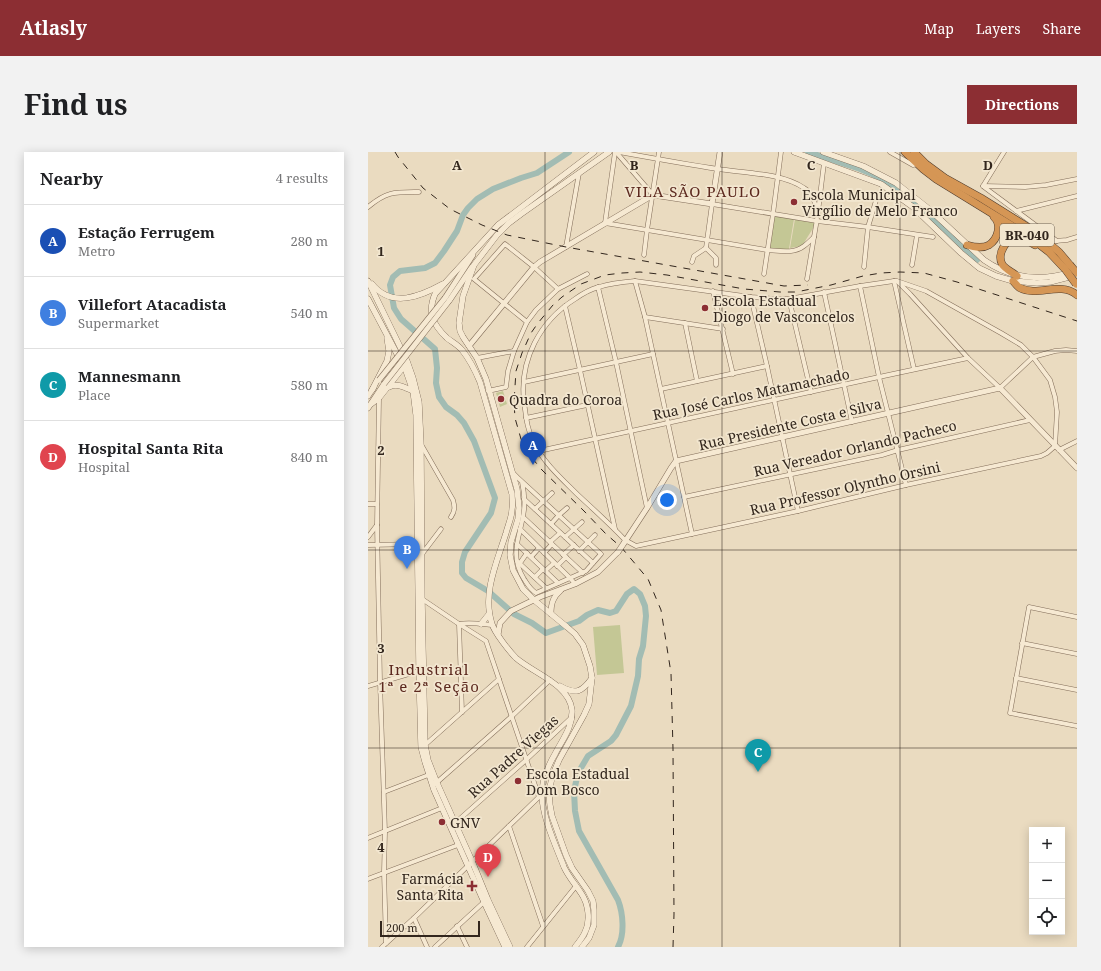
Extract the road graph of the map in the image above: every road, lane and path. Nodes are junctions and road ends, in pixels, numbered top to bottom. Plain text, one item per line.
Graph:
1 (594, 152) edge
2 (609, 152) edge
3 (617, 152) edge
4 (659, 152) edge
5 (720, 152) edge
6 (781, 152) edge
7 (794, 152) edge
8 (823, 152) edge
9 (890, 152) edge
10 (905, 152) edge
11 (914, 152) edge
12 (1004, 152) edge
13 (658, 159) junction
14 (824, 163) junction
15 (917, 164) junction
16 (717, 169) junction
17 (579, 173) junction
18 (777, 177) junction
19 (1077, 179) edge
20 (983, 186) junction
21 (894, 187) junction
22 (419, 192) dead end
23 (878, 194) dead end
24 (653, 195) junction
25 (1077, 196) edge
26 (712, 204) junction
27 (368, 206) edge
28 (983, 208) junction
29 (1016, 211) junction
30 (773, 214) junction
31 (818, 214) junction
32 (817, 221) junction
33 (605, 224) junction
34 (868, 226) junction
35 (647, 230) junction
36 (917, 234) junction
37 (814, 237) junction
38 (933, 237) dead end
39 (1077, 237) edge
40 (707, 239) junction
41 (1057, 241) junction
42 (1047, 242) junction
43 (967, 245) junction
44 (478, 247) junction
45 (566, 247) junction
46 (706, 248) junction
47 (767, 250) junction
48 (1049, 252) junction
49 (644, 255) dead end
50 (692, 262) dead end
51 (474, 265) junction
52 (716, 265) dead end
53 (912, 265) dead end
54 (534, 267) junction
55 (864, 267) dead end
56 (1067, 267) junction
57 (1077, 273) edge
58 (587, 274) dead end
59 (764, 274) dead end
60 (807, 279) dead end
61 (1015, 279) junction
62 (368, 280) edge
63 (635, 281) junction
64 (895, 281) junction
65 (445, 283) junction
66 (1076, 285) edge
67 (860, 286) junction
68 (598, 287) junction
69 (558, 289) junction
70 (713, 291) junction
71 (824, 292) junction
72 (1077, 295) edge
73 (751, 297) junction
74 (368, 299) edge
75 (447, 299) junction
76 (789, 299) junction
77 (503, 303) junction
78 (564, 306) junction
79 (645, 317) junction
80 (527, 322) junction
81 (685, 323) junction
82 (723, 329) junction
83 (387, 336) junction
84 (469, 346) junction
85 (1077, 351) edge
86 (514, 352) junction
87 (653, 354) junction
88 (1033, 357) junction
89 (477, 358) junction
90 (968, 358) junction
91 (616, 362) junction
92 (405, 364) junction
93 (767, 366) junction
94 (914, 369) junction
95 (580, 370) junction
96 (733, 374) junction
97 (879, 377) junction
98 (697, 381) junction
99 (524, 382) junction
100 (844, 384) junction
101 (385, 386) junction
102 (1000, 388) junction
103 (661, 389) junction
104 (372, 390) junction
105 (413, 391) junction
106 (486, 391) junction
107 (811, 392) junction
108 (368, 396) edge
109 (774, 400) junction
110 (373, 403) edge
111 (587, 405) junction
112 (888, 414) junction
113 (526, 418) junction
114 (1030, 420) junction
115 (852, 422) junction
116 (668, 423) junction
117 (631, 431) junction
118 (782, 437) junction
119 (595, 439) junction
120 (1077, 442) edge
121 (421, 444) junction
122 (1057, 448) junction
123 (898, 450) junction
124 (539, 451) junction
125 (676, 461) junction
126 (1077, 468) edge
127 (513, 473) junction
128 (790, 475) junction
129 (522, 482) junction
130 (906, 485) junction
131 (552, 493) dead end
132 (684, 498) junction
133 (524, 499) junction
134 (544, 502) junction
135 (368, 504) edge
136 (377, 504) junction
137 (568, 508) dead end
138 (647, 508) junction
139 (535, 510) junction
140 (798, 511) junction
141 (559, 515) junction
142 (451, 517) dead end
143 (523, 517) junction
144 (582, 522) dead end
145 (551, 524) junction
146 (377, 525) junction
147 (441, 529) dead end
148 (520, 529) junction
149 (573, 529) junction
150 (615, 529) junction
151 (560, 533) junction
152 (692, 534) junction
153 (596, 535) dead end
154 (368, 537) edge
155 (565, 537) junction
156 (588, 542) junction
157 (625, 542) junction
158 (378, 544) junction
159 (417, 544) junction
160 (517, 544) junction
161 (551, 544) junction
162 (368, 545) edge
163 (574, 545) junction
164 (539, 548) junction
165 (579, 551) junction
166 (544, 553) junction
167 (422, 554) junction
168 (527, 554) junction
169 (565, 556) junction
170 (531, 557) junction
171 (518, 562) junction
172 (556, 564) junction
173 (593, 564) junction
174 (544, 570) junction
175 (583, 572) junction
176 (535, 577) junction
177 (570, 578) junction
178 (558, 583) junction
179 (575, 584) junction
180 (546, 588) junction
181 (563, 588) junction
182 (420, 599) junction
183 (534, 600) junction
184 (489, 611) junction
185 (551, 614) junction
186 (1077, 617) edge
187 (500, 622) junction
188 (459, 624) junction
189 (481, 624) junction
190 (492, 625) junction
191 (498, 635) junction
192 (1022, 643) junction
193 (1077, 654) edge
194 (419, 671) junction
195 (499, 678) junction
196 (592, 678) junction
197 (1016, 678) junction
198 (552, 681) junction
199 (380, 682) junction
200 (368, 686) edge
201 (1077, 690) edge
202 (462, 712) junction
203 (572, 716) junction
204 (511, 717) junction
205 (1077, 726) edge
206 (425, 745) junction
207 (526, 760) junction
208 (431, 774) junction
209 (435, 784) junction
210 (384, 792) junction
211 (540, 795) junction
212 (442, 808) junction
213 (452, 825) junction
214 (509, 826) junction
215 (385, 832) junction
216 (368, 838) edge
217 (458, 845) junction
218 (472, 861) junction
219 (468, 866) junction
220 (384, 872) junction
221 (368, 879) edge
222 (576, 886) junction
223 (484, 902) junction
224 (414, 918) junction
225 (457, 926) junction
226 (543, 926) junction
227 (386, 943) junction
228 (382, 947) edge
229 (427, 947) edge
230 (435, 947) edge
231 (466, 947) edge
232 (504, 947) edge
233 (510, 947) edge
234 (527, 947) edge
235 (575, 947) edge
236 (582, 947) edge

1 - 44 main road
2 - 17 main road
3 - 13 street
3 - 24 street
3 - 33 street
4 - 13 street
5 - 16 street
6 - 18 street
7 - 14 main road
8 - 21 main road
9 - 15 street
10 - 15 highway, BR-040
11 - 42 highway, BR-040
12 - 20 street
13 - 16 street
13 - 24 street
14 - 21 main road
14 - 31 street
15 - 28 highway, BR-040
16 - 18 street
16 - 26 street
17 - 45 street
17 - 51 main road
18 - 30 street
18 - 31 street
19 - 20 street
20 - 29 street
21 - 43 main road
21 - 61 main road
22 - 27 street
23 - 34 street
24 - 26 street
24 - 33 street
24 - 35 street
25 - 29 street
26 - 30 street
26 - 40 street
28 - 43 highway
28 - 48 highway, BR-040
29 - 41 street
30 - 32 street
30 - 47 street
31 - 32 street
32 - 34 street
32 - 37 street
33 - 35 street
33 - 45 street
34 - 36 street
34 - 55 street
35 - 40 street
35 - 49 street
36 - 38 street
36 - 53 street
37 - 47 street
37 - 60 street
39 - 41 street
40 - 46 street
40 - 47 street
41 - 42 street
42 - 56 highway, BR-040
43 - 61 main road
44 - 65 main road
44 - 75 street
45 - 54 street
46 - 50 street
46 - 52 street
47 - 59 street
48 - 56 highway, BR-040
48 - 61 highway
51 - 75 street
51 - 84 main road
54 - 69 street
54 - 77 street
54 - 77 street
56 - 57 highway, BR-040, bridge
56 - 66 highway, BR-040, bridge
57 - 61 main road
58 - 69 street
61 - 72 highway
62 - 65 main road
62 - 92 main road
63 - 68 street
63 - 70 street
63 - 79 street
64 - 67 street
64 - 88 street
64 - 90 street
64 - 94 street
65 - 106 main road
67 - 71 street
67 - 97 street
68 - 78 street
68 - 91 street
69 - 80 street
70 - 73 street
70 - 82 street
71 - 76 street
71 - 100 street
73 - 76 street
73 - 93 street
74 - 83 main road
75 - 101 street, bridge
75 - 104 street, bridge
76 - 107 street
77 - 80 street
77 - 84 street
78 - 95 street
78 - 99 street
79 - 81 street
79 - 87 street
80 - 86 street
81 - 82 street
81 - 98 street
82 - 96 street
83 - 92 main road
83 - 104 main road
84 - 89 main road
85 - 88 street
86 - 89 street
86 - 106 street
87 - 91 street
87 - 103 street
88 - 102 street
88 - 122 street
89 - 106 main road
90 - 94 street, Rua José Carlos Matamachado
90 - 102 street
91 - 95 street
91 - 117 street
92 - 101 main road
92 - 105 main road
92 - 121 main road
93 - 96 street
93 - 109 street
94 - 97 street, Rua José Carlos Matamachado
95 - 99 street
95 - 111 street
96 - 98 street
97 - 100 street, Rua José Carlos Matamachado
97 - 112 street
98 - 103 street
99 - 113 street
100 - 107 street, Rua José Carlos Matamachado
100 - 115 street
101 - 105 main road
101 - 110 main road
101 - 110 street
102 - 112 street, Rua Presidente Costa e Silva
102 - 114 street
103 - 116 street
104 - 108 street
105 - 159 main road
106 - 127 main road
106 - 184 main road
107 - 109 street, Rua José Carlos Matamachado
109 - 116 street, Rua José Carlos Matamachado
109 - 118 street
110 - 136 street
111 - 113 street
111 - 119 street
112 - 115 street, Rua Presidente Costa e Silva
112 - 123 street
113 - 124 street
114 - 122 street
114 - 123 street, Rua Vereador Orlando Pacheco
115 - 118 street, Rua Presidente Costa e Silva
116 - 117 street, Rua José Carlos Matamachado
116 - 125 street
117 - 119 street, Rua José Carlos Matamachado
117 - 138 street
118 - 125 street, Rua Presidente Costa e Silva
118 - 128 street
119 - 124 street, Rua José Carlos Matamachado
119 - 150 street
120 - 122 street, Rua Professor Olyntho Orsini
121 - 142 street
121 - 167 main road
122 - 126 street
122 - 130 street, Rua Professor Olyntho Orsini
123 - 128 street, Rua Vereador Orlando Pacheco
123 - 130 street
124 - 150 street
125 - 132 street
125 - 138 street
127 - 129 street
127 - 183 main road
128 - 132 street, Rua Vereador Orlando Pacheco
128 - 140 street
129 - 133 street
129 - 134 street
130 - 140 street, Rua Professor Olyntho Orsini
131 - 134 street
132 - 152 street
133 - 139 street
133 - 143 street
134 - 139 street
134 - 141 street
135 - 136 street
136 - 146 street
137 - 141 street
138 - 157 street
139 - 145 street
140 - 152 street, Rua Professor Olyntho Orsini
141 - 145 street
141 - 149 street
143 - 148 street
143 - 161 street
144 - 149 street
145 - 151 street
146 - 154 street
146 - 158 street
147 - 167 street
148 - 160 street
148 - 164 street
149 - 155 street
149 - 156 street
150 - 157 street
151 - 155 street
151 - 161 street
152 - 157 street, Rua Professor Olyntho Orsini
153 - 156 street
155 - 163 street
156 - 165 street
156 - 173 street
157 - 179 street, bridge
158 - 159 street
158 - 162 street
158 - 199 street
159 - 182 main road
160 - 168 street
160 - 171 street
161 - 166 street
161 - 169 street
163 - 165 street
163 - 169 street
164 - 166 street
164 - 170 street
165 - 173 street
166 - 172 street
167 - 182 main road
168 - 170 street
168 - 171 street
169 - 172 street
169 - 175 street
170 - 174 street
171 - 176 street
171 - 180 street
172 - 174 street
172 - 177 street
173 - 175 street
174 - 176 street
174 - 178 street
175 - 177 street
176 - 180 street
177 - 178 street
177 - 179 street
178 - 180 street
179 - 181 street
181 - 183 street
181 - 185 street
182 - 188 street
182 - 194 main road
182 - 206 main road
183 - 185 main road
183 - 187 street
184 - 189 main road
184 - 190 main road
185 - 196 main road
186 - 192 street
187 - 190 street
187 - 191 street
188 - 189 street
188 - 195 street
188 - 202 street
189 - 190 street
190 - 191 main road
191 - 198 main road
192 - 193 street
192 - 197 street
194 - 199 street
194 - 208 main road
195 - 202 street
195 - 204 street
196 - 198 main road
196 - 236 main road
197 - 201 street
197 - 205 street
198 - 203 main road
198 - 204 street
199 - 200 street
199 - 210 street
202 - 206 street
203 - 207 street, Rua Padre Viegas
203 - 211 main road
204 - 207 street
204 - 209 street
206 - 208 main road
207 - 211 street
207 - 213 street, Rua Padre Viegas
208 - 209 main road
208 - 210 street
209 - 212 main road
209 - 213 main road
210 - 215 street
211 - 214 street
211 - 222 main road
212 - 213 main road
212 - 215 street
213 - 217 main road
213 - 218 main road
214 - 218 street
214 - 226 street
215 - 216 street
215 - 220 street
217 - 219 main road
217 - 220 street
218 - 219 street
218 - 233 main road
219 - 223 main road
219 - 224 street
220 - 221 street
220 - 227 street
222 - 226 street
222 - 235 main road
223 - 225 street
223 - 232 main road
224 - 227 street
224 - 229 street
225 - 230 street
225 - 231 street
226 - 234 street
227 - 228 street

